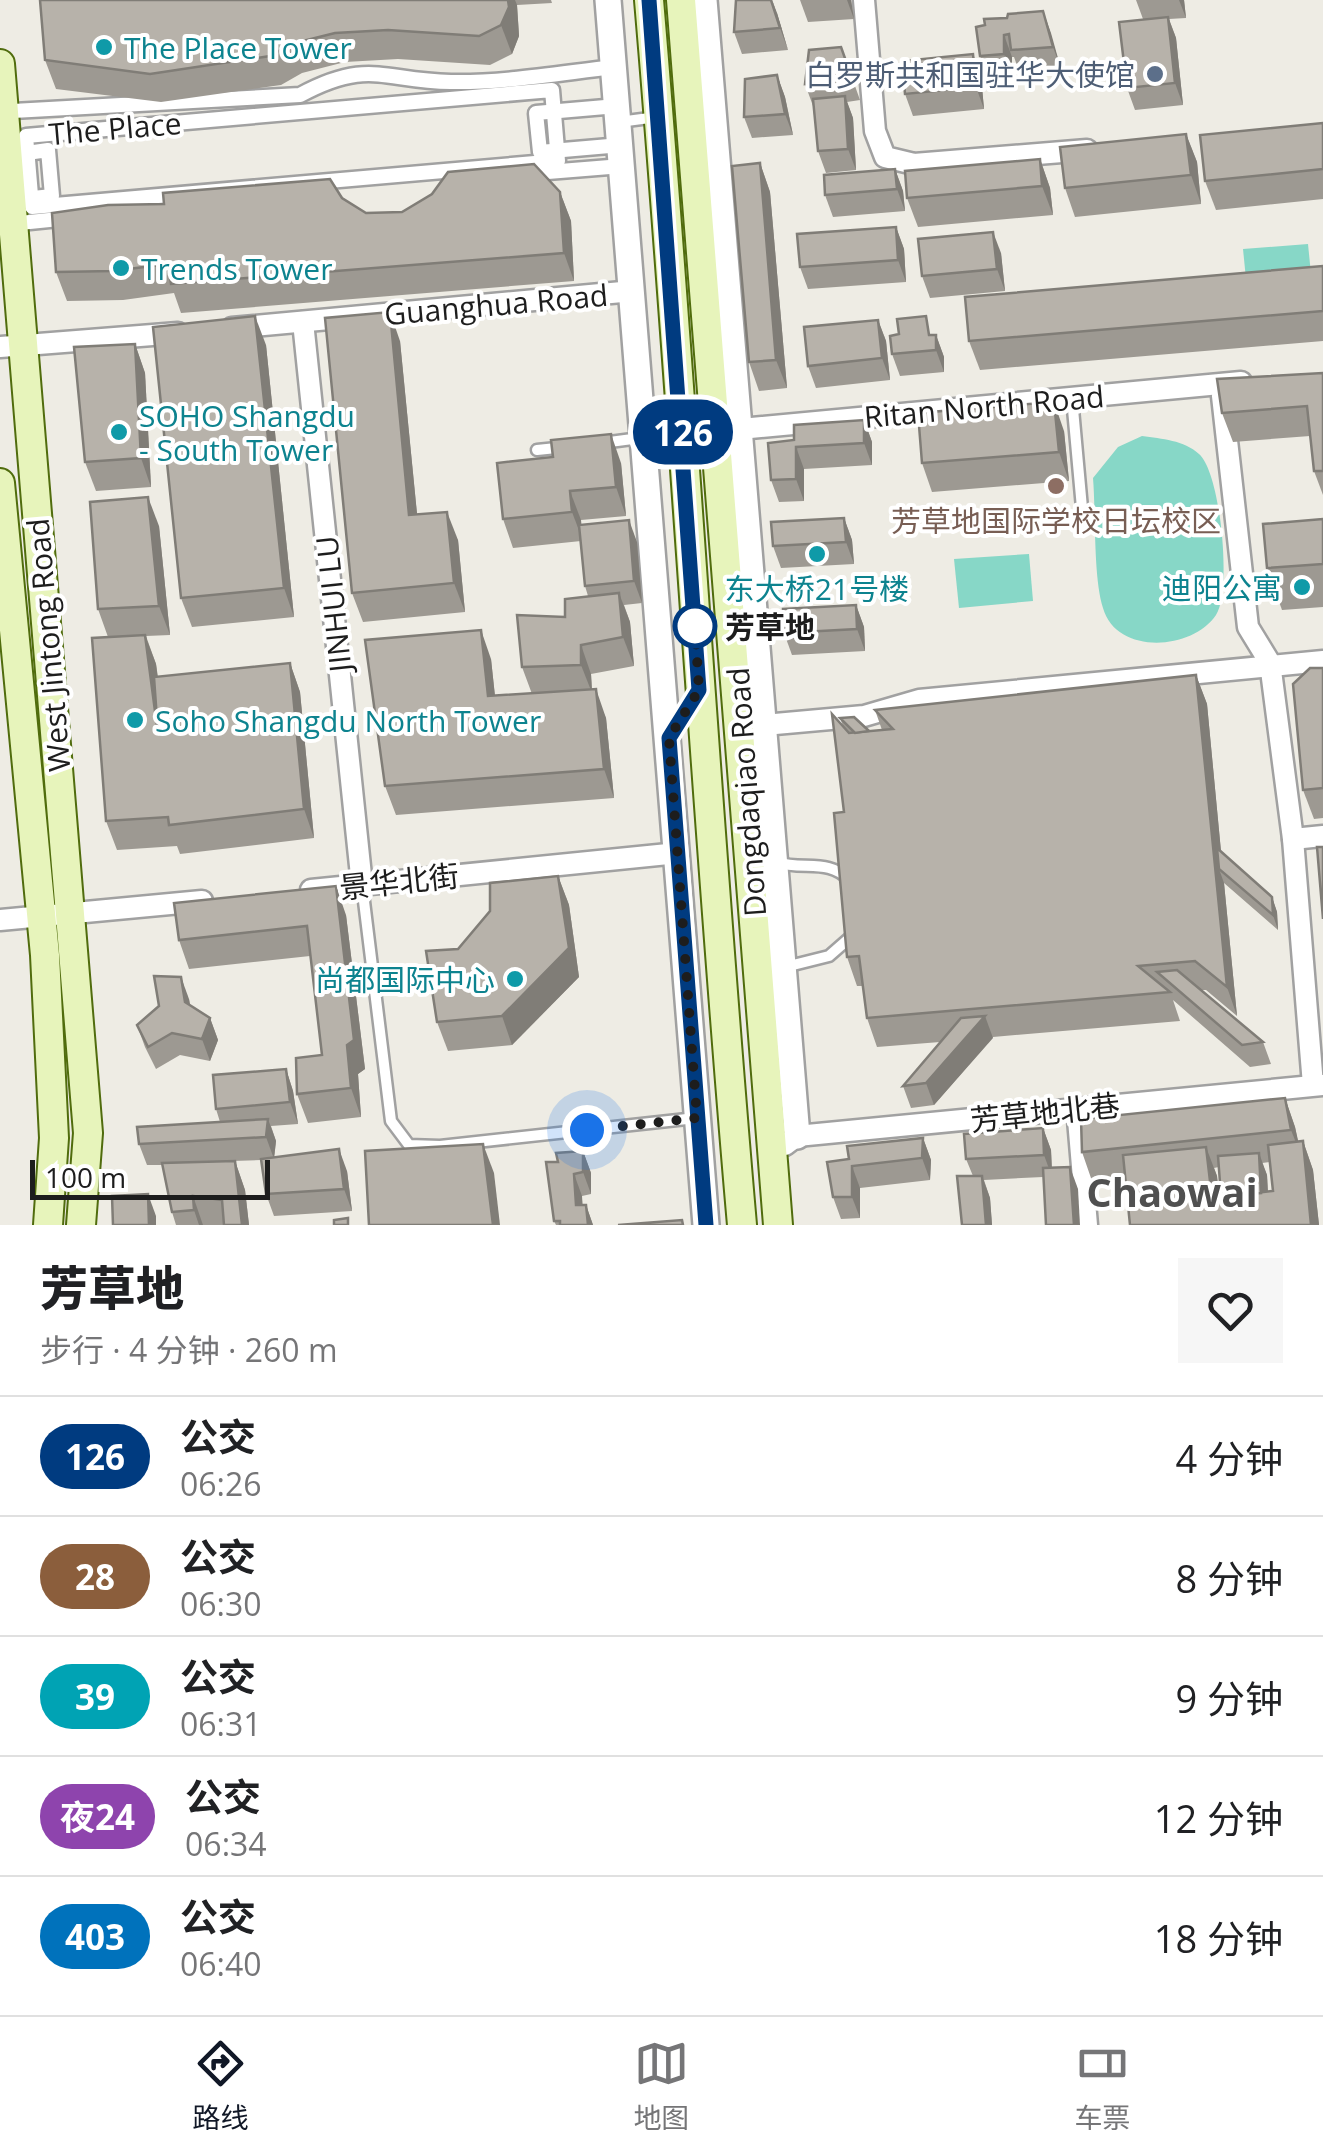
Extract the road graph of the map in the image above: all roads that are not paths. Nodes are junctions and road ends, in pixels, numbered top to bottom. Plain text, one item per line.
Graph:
1 (608, 0) edge
2 (649, 0) edge
3 (681, 0) edge
4 (704, 0) edge
5 (864, 0) edge
6 (0, 64) edge
7 (614, 67) junction
8 (554, 111) junction
9 (12, 112) dead end
10 (658, 117) junction
11 (620, 134) junction
12 (1108, 148) edge
13 (557, 150) junction
14 (12, 154) edge
15 (337, 188) edge
16 (462, 190) edge
17 (11, 212) edge
18 (633, 291) junction
19 (303, 322) junction
20 (12, 346) edge
21 (1255, 381) edge
22 (1221, 384) junction
23 (1072, 398) junction
24 (729, 429) junction
25 (683, 433) junction
26 (645, 438) junction
27 (591, 444) edge
28 (573, 446) edge
29 (537, 450) dead end
30 (0, 483) edge
31 (1083, 519) dead end
32 (1323, 661) edge
33 (1270, 664) junction
34 (699, 690) junction
35 (764, 724) junction
36 (669, 738) junction
37 (1323, 836) edge
38 (1293, 838) junction
39 (678, 853) junction
40 (776, 862) junction
41 (362, 885) junction
42 (284, 893) edge
43 (226, 898) edge
44 (854, 900) edge
45 (71, 914) junction
46 (855, 915) edge
47 (41, 917) junction
48 (0, 920) edge
49 (784, 967) junction
50 (1318, 1085) edge
51 (1077, 1108) junction
52 (697, 1118) junction
53 (797, 1136) junction
54 (773, 1154) junction
55 (48, 1225) edge
56 (81, 1225) edge
57 (706, 1225) edge
58 (742, 1225) edge
59 (778, 1225) edge
60 (1087, 1225) edge

1 - 7 street
2 - 10 main road, Dongdaqiao Road
3 - 24 main road, Dongdaqiao Road
4 - 24 street
5 - 12 street
6 - 14 main road, West Jintong Road
7 - 9 street
7 - 11 street
8 - 11 street
8 - 13 street
8 - 14 street, The Place
10 - 11 lane
10 - 25 main road, Dongdaqiao Road
11 - 13 street
11 - 16 street
11 - 18 street
13 - 17 street
14 - 17 main road, West Jintong Road
14 - 17 street
15 - 17 street
17 - 20 main road, West Jintong Road
18 - 19 street, Guanghua Road
18 - 26 street
19 - 20 street, Guanghua Road
19 - 41 street, JINHUI LU
20 - 45 main road, West Jintong Road
21 - 22 street, Ritan North Road
22 - 23 street, Ritan North Road
22 - 33 street
23 - 24 street, Ritan North Road
23 - 31 lane
24 - 25 street, Ritan North Road
24 - 35 street
24 - 54 main road, Dongdaqiao Road
25 - 26 street, Ritan North Road
25 - 34 main road, Dongdaqiao Road
26 - 27 lane
26 - 36 street
28 - 29 lane
30 - 47 main road, West Jintong Road
32 - 33 street
33 - 35 street
33 - 38 street
34 - 36 street
34 - 58 main road, Dongdaqiao Road
35 - 40 street
36 - 39 street
37 - 38 street
38 - 50 street
39 - 41 street, 景华北街
39 - 52 street
40 - 44 lane
40 - 49 street
41 - 42 street, 景华北街
41 - 52 lane
43 - 45 street
45 - 47 street
45 - 56 main road, West Jintong Road
46 - 49 lane
47 - 48 street
47 - 55 main road, West Jintong Road
49 - 53 street
50 - 51 street, 芳草地北巷
51 - 53 street, 芳草地北巷
51 - 60 street
52 - 57 street
53 - 54 street
54 - 59 main road, Dongdaqiao Road

